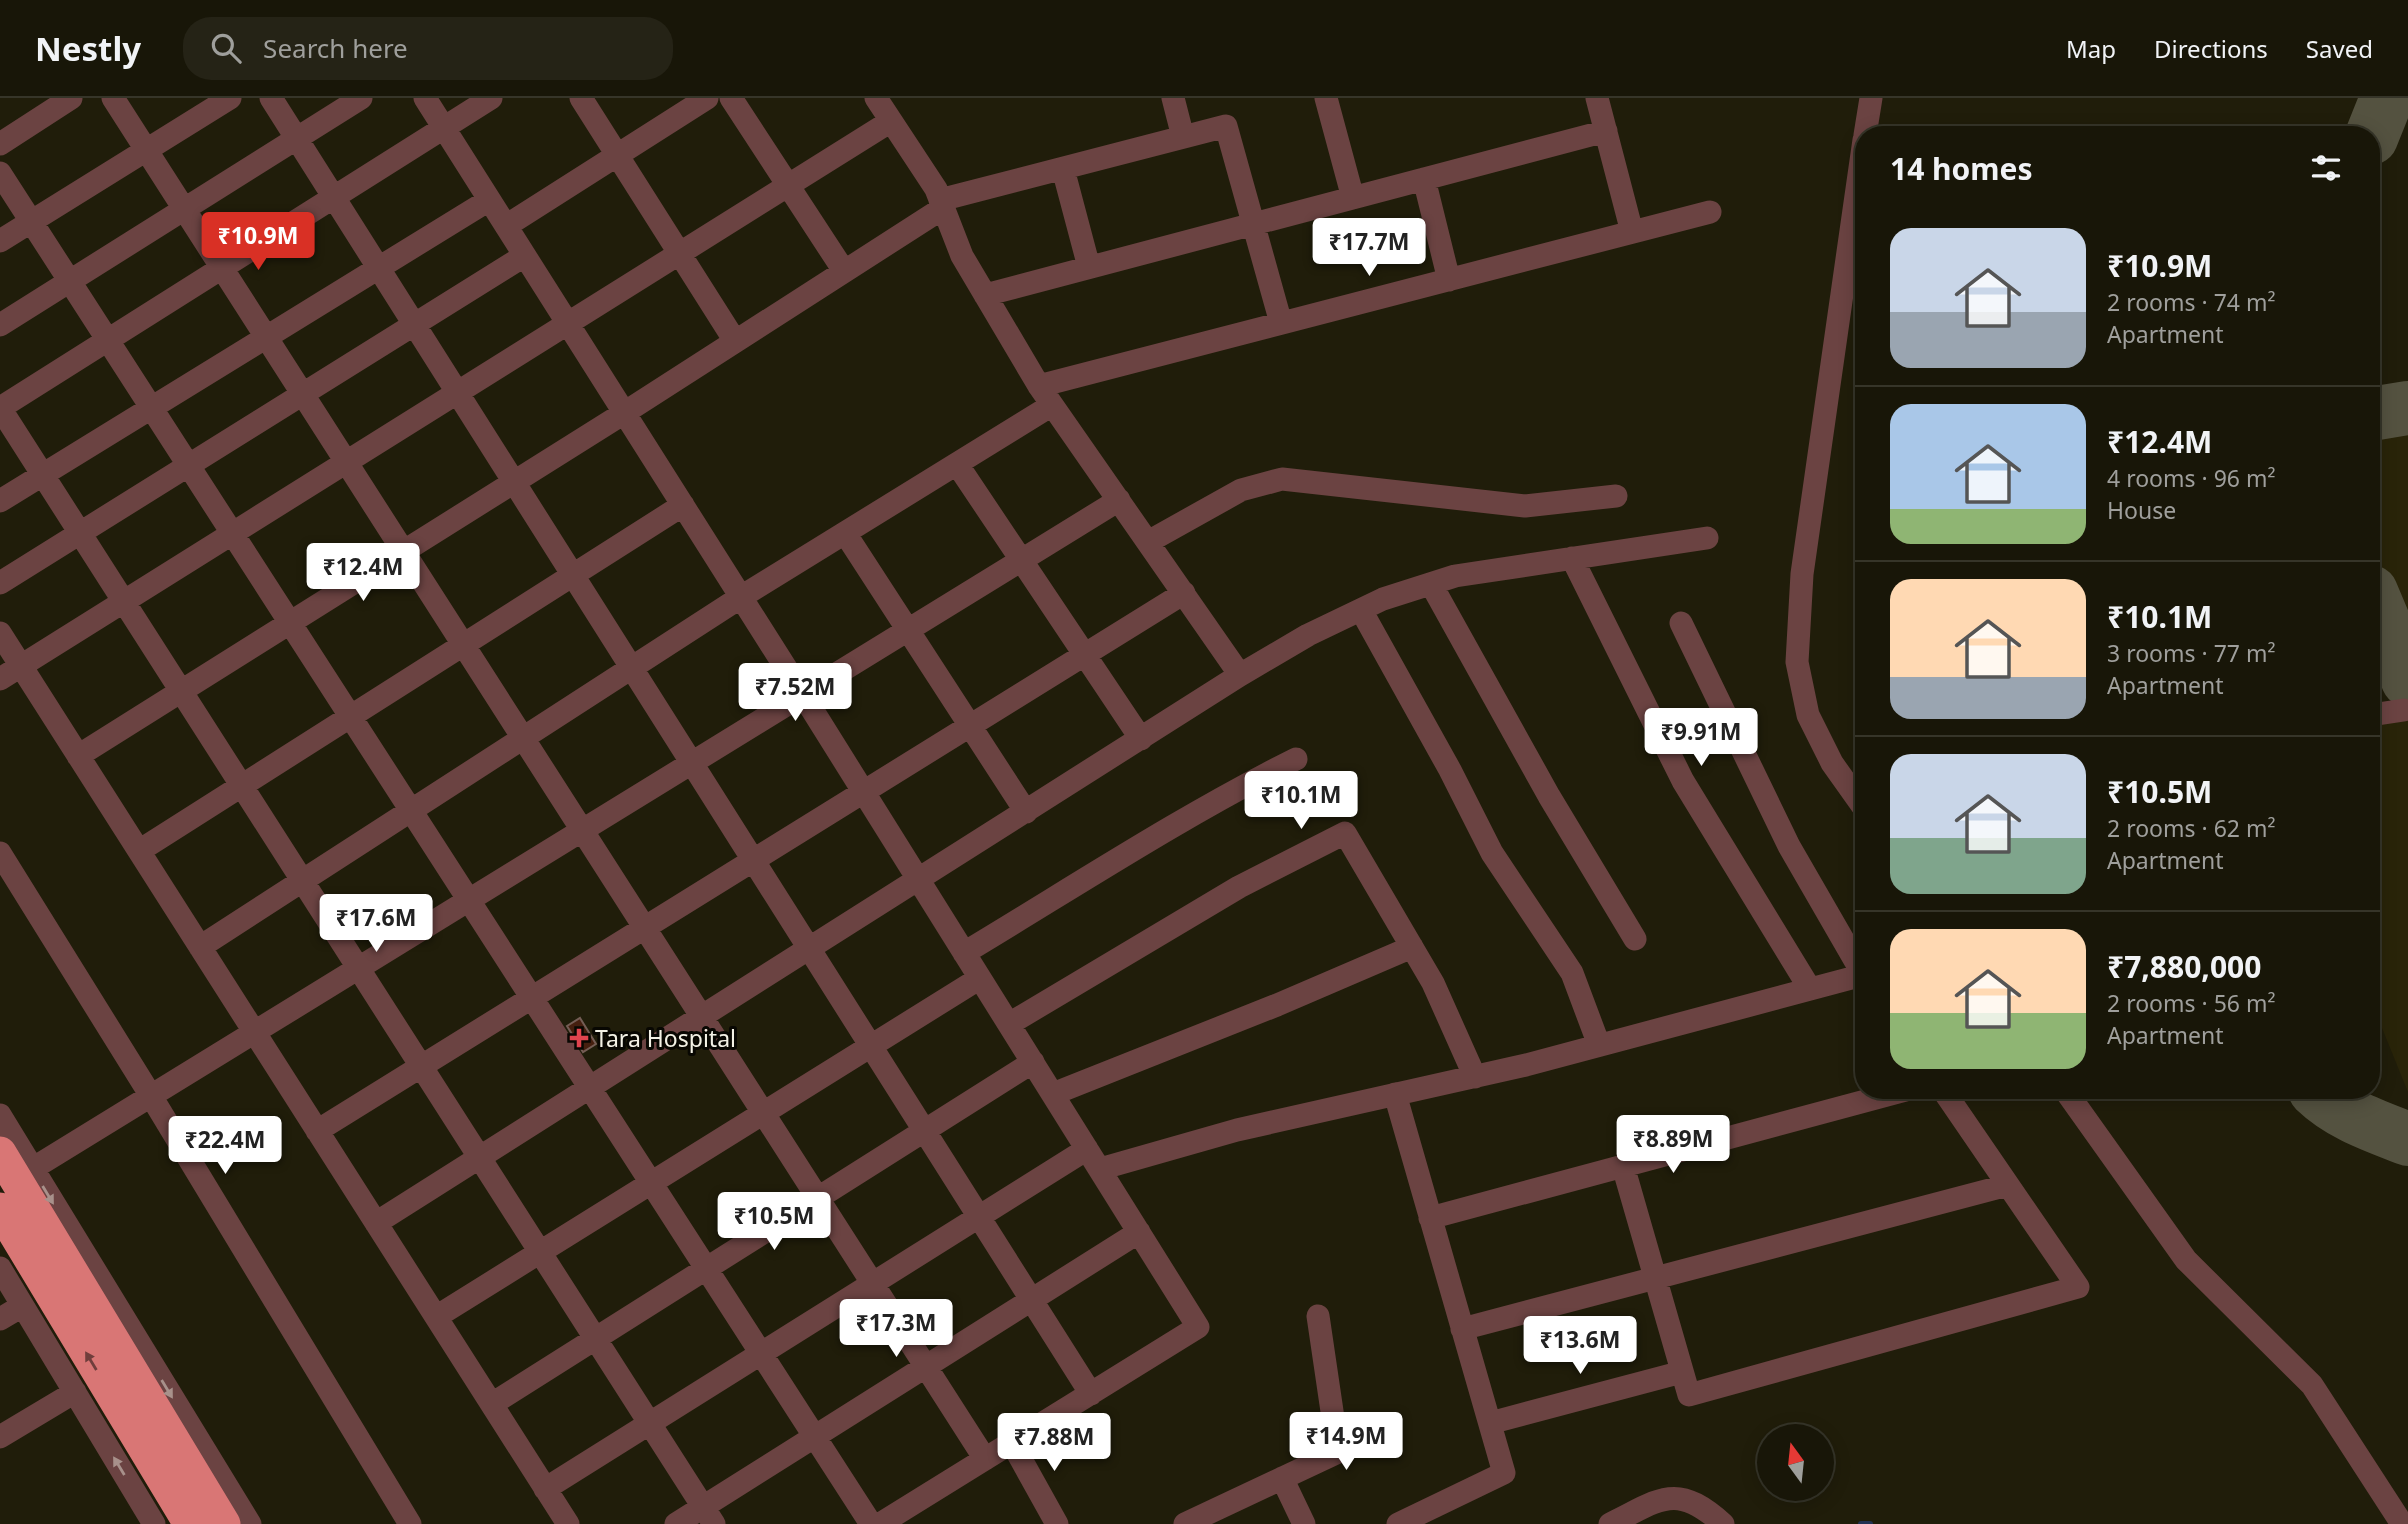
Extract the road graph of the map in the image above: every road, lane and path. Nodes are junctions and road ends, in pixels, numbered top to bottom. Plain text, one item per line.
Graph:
1 (71, 98) edge
2 (113, 98) edge
3 (230, 98) edge
4 (271, 98) edge
5 (361, 98) edge
6 (425, 98) edge
7 (491, 98) edge
8 (581, 98) edge
9 (707, 98) edge
10 (731, 98) edge
11 (876, 98) edge
12 (1173, 98) edge
13 (1326, 98) edge
14 (1597, 98) edge
15 (1871, 98) edge
16 (891, 121) junction
17 (1866, 126) edge
18 (444, 128) junction
19 (1606, 131) junction
20 (1183, 137) junction
21 (296, 139) junction
22 (0, 144) edge
23 (146, 150) junction
24 (617, 155) junction
25 (1063, 169) junction
26 (0, 173) edge
27 (1424, 179) junction
28 (788, 185) junction
29 (334, 198) junction
30 (1353, 198) junction
31 (489, 200) junction
32 (1855, 203) edge
33 (942, 204) junction
34 (184, 209) junction
35 (1710, 212) dead end
36 (31, 221) junction
37 (1254, 224) junction
38 (506, 226) junction
39 (1632, 232) junction
40 (0, 241) edge
41 (679, 253) junction
42 (524, 256) junction
43 (1089, 267) junction
44 (378, 268) junction
45 (222, 269) junction
46 (844, 271) junction
47 (1448, 280) junction
48 (70, 281) junction
49 (985, 295) junction
50 (567, 323) junction
51 (1281, 323) junction
52 (0, 324) edge
53 (414, 324) junction
54 (266, 337) junction
55 (108, 341) junction
56 (735, 341) junction
57 (1039, 386) junction
58 (457, 393) junction
59 (303, 394) junction
60 (1052, 405) junction
61 (0, 408) edge
62 (152, 408) junction
63 (624, 413) junction
64 (346, 462) junction
65 (957, 464) junction
66 (188, 465) junction
67 (43, 475) junction
68 (514, 482) junction
69 (1616, 496) dead end
70 (1119, 500) junction
71 (0, 501) edge
72 (683, 505) junction
73 (80, 533) junction
74 (233, 533) junction
75 (845, 533) junction
76 (1707, 538) dead end
77 (1149, 542) junction
78 (403, 551) junction
79 (1572, 558) junction
80 (1021, 560) junction
81 (573, 575) junction
82 (0, 583) edge
83 (1431, 584) junction
84 (1184, 593) junction
85 (741, 597) junction
86 (124, 601) junction
87 (1361, 610) junction
88 (290, 623) junction
89 (1681, 623) dead end
90 (908, 630) junction
91 (0, 633) edge
92 (463, 645) junction
93 (1084, 654) junction
94 (21, 666) junction
95 (631, 668) junction
96 (1240, 675) junction
97 (0, 679) edge
98 (181, 691) junction
99 (803, 695) junction
100 (2404, 710) dead end
101 (2380, 714) edge
102 (350, 716) junction
103 (970, 726) junction
104 (523, 738) junction
105 (1141, 739) junction
106 (78, 755) junction
107 (1296, 759) dead end
108 (692, 763) junction
109 (242, 786) junction
110 (863, 791) junction
111 (1855, 794) edge
112 (411, 811) junction
113 (1026, 812) junction
114 (582, 830) junction
115 (139, 851) junction
116 (0, 853) edge
117 (753, 860) junction
118 (919, 880) junction
119 (303, 881) junction
120 (469, 901) junction
121 (645, 928) junction
122 (1635, 939) dead end
123 (200, 947) junction
124 (1412, 947) junction
125 (810, 949) junction
126 (964, 953) junction
127 (1855, 962) edge
128 (359, 968) junction
129 (980, 978) junction
130 (1855, 978) edge
131 (1810, 989) junction
132 (532, 998) junction
133 (702, 1017) junction
134 (1009, 1024) junction
135 (255, 1032) junction
136 (1599, 1045) junction
137 (871, 1046) junction
138 (1032, 1062) junction
139 (421, 1066) junction
140 (1475, 1077) junction
141 (590, 1088) junction
142 (1052, 1094) junction
143 (1395, 1094) junction
144 (151, 1096) junction
145 (1872, 1099) edge
146 (1949, 1099) edge
147 (2071, 1099) edge
148 (763, 1113) junction
149 (0, 1115) edge
150 (317, 1130) junction
151 (924, 1131) junction
152 (1087, 1149) junction
153 (480, 1157) junction
154 (16, 1166) edge
155 (1623, 1166) junction
156 (1100, 1170) junction
157 (651, 1183) junction
158 (2008, 1185) junction
159 (818, 1198) junction
160 (0, 1209) edge
161 (979, 1216) junction
162 (1430, 1218) junction
163 (376, 1223) junction
164 (1139, 1232) junction
165 (540, 1252) junction
166 (0, 1268) edge
167 (706, 1269) junction
168 (1655, 1278) junction
169 (872, 1283) junction
170 (1031, 1300) junction
171 (22, 1306) junction
172 (1318, 1316) dead end
173 (436, 1317) junction
174 (0, 1319) edge
175 (1462, 1329) junction
176 (596, 1338) junction
177 (761, 1353) junction
178 (925, 1367) junction
179 (1682, 1372) junction
180 (75, 1392) junction
181 (1091, 1394) junction
182 (492, 1404) junction
183 (650, 1423) junction
184 (1490, 1423) junction
185 (0, 1437) edge
186 (814, 1437) junction
187 (1012, 1443) junction
188 (985, 1459) junction
189 (1282, 1478) junction
190 (545, 1489) junction
191 (709, 1515) edge
192 (155, 1524) edge
193 (190, 1524) edge
194 (224, 1524) edge
195 (250, 1524) edge
196 (410, 1524) edge
197 (568, 1524) edge
198 (676, 1524) edge
199 (871, 1524) edge
200 (880, 1524) edge
201 (1058, 1524) edge
202 (1185, 1524) edge
203 (1304, 1524) edge
204 (1398, 1524) edge
205 (1610, 1524) edge
206 (1723, 1524) edge
207 (2402, 1524) edge

1 - 22 street
2 - 23 street
3 - 23 street
4 - 21 street
5 - 21 street
6 - 18 street
7 - 18 street
8 - 24 street
9 - 24 street
10 - 28 street
11 - 16 street
12 - 20 street
13 - 30 street
14 - 19 street
15 - 17 street
16 - 28 street
16 - 33 street
18 - 29 street
18 - 31 street
19 - 27 street
19 - 39 street
20 - 25 street
20 - 37 street
21 - 29 street
21 - 34 street
23 - 34 street
23 - 36 street
24 - 38 street
24 - 41 street
25 - 33 street
25 - 43 street
26 - 36 street
27 - 30 street
27 - 47 street
28 - 41 street
28 - 46 street
29 - 44 street
29 - 45 street
30 - 37 street
31 - 38 street
31 - 44 street
32 - 111 street
33 - 46 street
33 - 49 street
34 - 45 street
34 - 48 street
35 - 39 street
36 - 40 street
36 - 48 street
37 - 43 street
37 - 51 street
38 - 42 street
39 - 47 street
41 - 50 street
41 - 56 street
42 - 50 street
42 - 53 street
43 - 49 street
44 - 53 street
44 - 54 street
45 - 54 street
45 - 55 street
46 - 56 street
47 - 51 street
48 - 52 street
48 - 55 street
49 - 57 street
50 - 58 street
50 - 63 street
51 - 57 street
53 - 58 street
53 - 59 street
54 - 59 street
54 - 62 street
55 - 61 street
55 - 62 street
56 - 63 street
57 - 60 street
58 - 64 street
58 - 68 street
59 - 64 street
59 - 66 street
60 - 65 street
60 - 70 street
61 - 67 street
62 - 66 street
62 - 67 street
63 - 68 street
63 - 72 street
64 - 74 street
64 - 78 street
65 - 75 street
65 - 80 street
66 - 73 street
66 - 74 street
67 - 71 street
67 - 73 street
68 - 78 street
68 - 81 street
69 - 77 street
70 - 77 street
70 - 80 street
72 - 81 street
72 - 85 street
73 - 82 street
73 - 86 street
74 - 86 street
74 - 88 street
75 - 85 street
75 - 90 street
76 - 79 street
77 - 84 street
78 - 88 street
78 - 92 street
79 - 83 street
79 - 131 street
80 - 90 street
80 - 93 street
81 - 92 street
81 - 95 street
83 - 87 street
83 - 122 street
84 - 93 street
84 - 96 street
85 - 95 street
85 - 99 street
86 - 94 street
86 - 98 street
87 - 96 street
87 - 136 street
88 - 98 street
88 - 102 street
89 - 127 street
90 - 99 street
90 - 103 street
91 - 94 street
92 - 102 street
92 - 104 street
93 - 103 street
93 - 105 street
94 - 97 street
94 - 106 street
95 - 104 street
95 - 108 street
96 - 105 street
98 - 106 street
98 - 109 street
99 - 108 street
99 - 110 street
100 - 101 street
102 - 109 street
102 - 112 street
103 - 110 street
103 - 113 street
104 - 112 street
104 - 114 street
105 - 113 street
106 - 115 street
107 - 126 street
108 - 114 street
108 - 117 street
109 - 115 street
109 - 119 street
110 - 117 street
110 - 118 street
112 - 119 street
112 - 120 street
113 - 118 street
114 - 120 street
114 - 121 street
115 - 123 street
116 - 144 street
117 - 121 street
117 - 125 street
118 - 125 street
118 - 126 street
119 - 123 street
119 - 128 street
120 - 128 street
120 - 132 street
121 - 132 street
121 - 133 street
123 - 135 street
124 - 134 street
124 - 140 street
124 - 142 street
125 - 133 street
125 - 137 street
126 - 129 street
128 - 135 street
128 - 139 street
129 - 134 street
129 - 137 street
130 - 131 street
131 - 136 street
132 - 139 street
132 - 141 street
133 - 141 street
133 - 148 street
134 - 138 street
135 - 144 street
135 - 150 street
136 - 140 street
137 - 148 street
137 - 151 street
138 - 142 street
138 - 151 street
139 - 150 street
139 - 153 street
140 - 143 street
141 - 153 street
141 - 157 street
142 - 152 street
143 - 156 street
143 - 162 street
144 - 154 street
144 - 196 street
145 - 155 street
146 - 158 street
147 - 207 street
148 - 157 street
148 - 159 street
149 - 154 street
150 - 163 street
151 - 159 street
151 - 161 street
152 - 156 street
152 - 161 street
153 - 163 street
153 - 165 street
154 - 194 highway
154 -> 195 street
155 - 162 street
155 - 168 street
156 - 164 street
157 - 165 street
157 - 167 street
158 - 168 street
158 - 179 street
159 - 167 street
159 - 169 street
193 -> 160 highway
161 - 169 street
161 - 170 street
162 - 175 street
163 - 173 street
164 - 170 street
164 - 181 street
165 - 173 street
165 - 176 street
166 - 171 street
167 - 176 street
167 - 177 street
168 - 175 street
168 - 179 street
169 - 177 street
169 - 178 street
170 - 178 street
170 - 181 street
171 - 174 street
171 - 180 street
172 - 189 street
173 - 182 street
175 - 184 street
176 - 182 street
176 - 183 street
177 - 183 street
177 - 186 street
178 - 186 street
178 - 188 street
179 - 184 street
180 - 185 street
192 -> 180 street
181 - 187 street
182 - 190 street
183 - 190 street
183 - 191 street
184 - 204 street
186 - 191 street
186 - 199 street
187 - 188 street
187 - 201 street
188 - 200 street
189 - 202 street
189 - 203 street
190 - 197 street
191 - 198 street
205 - 206 street

